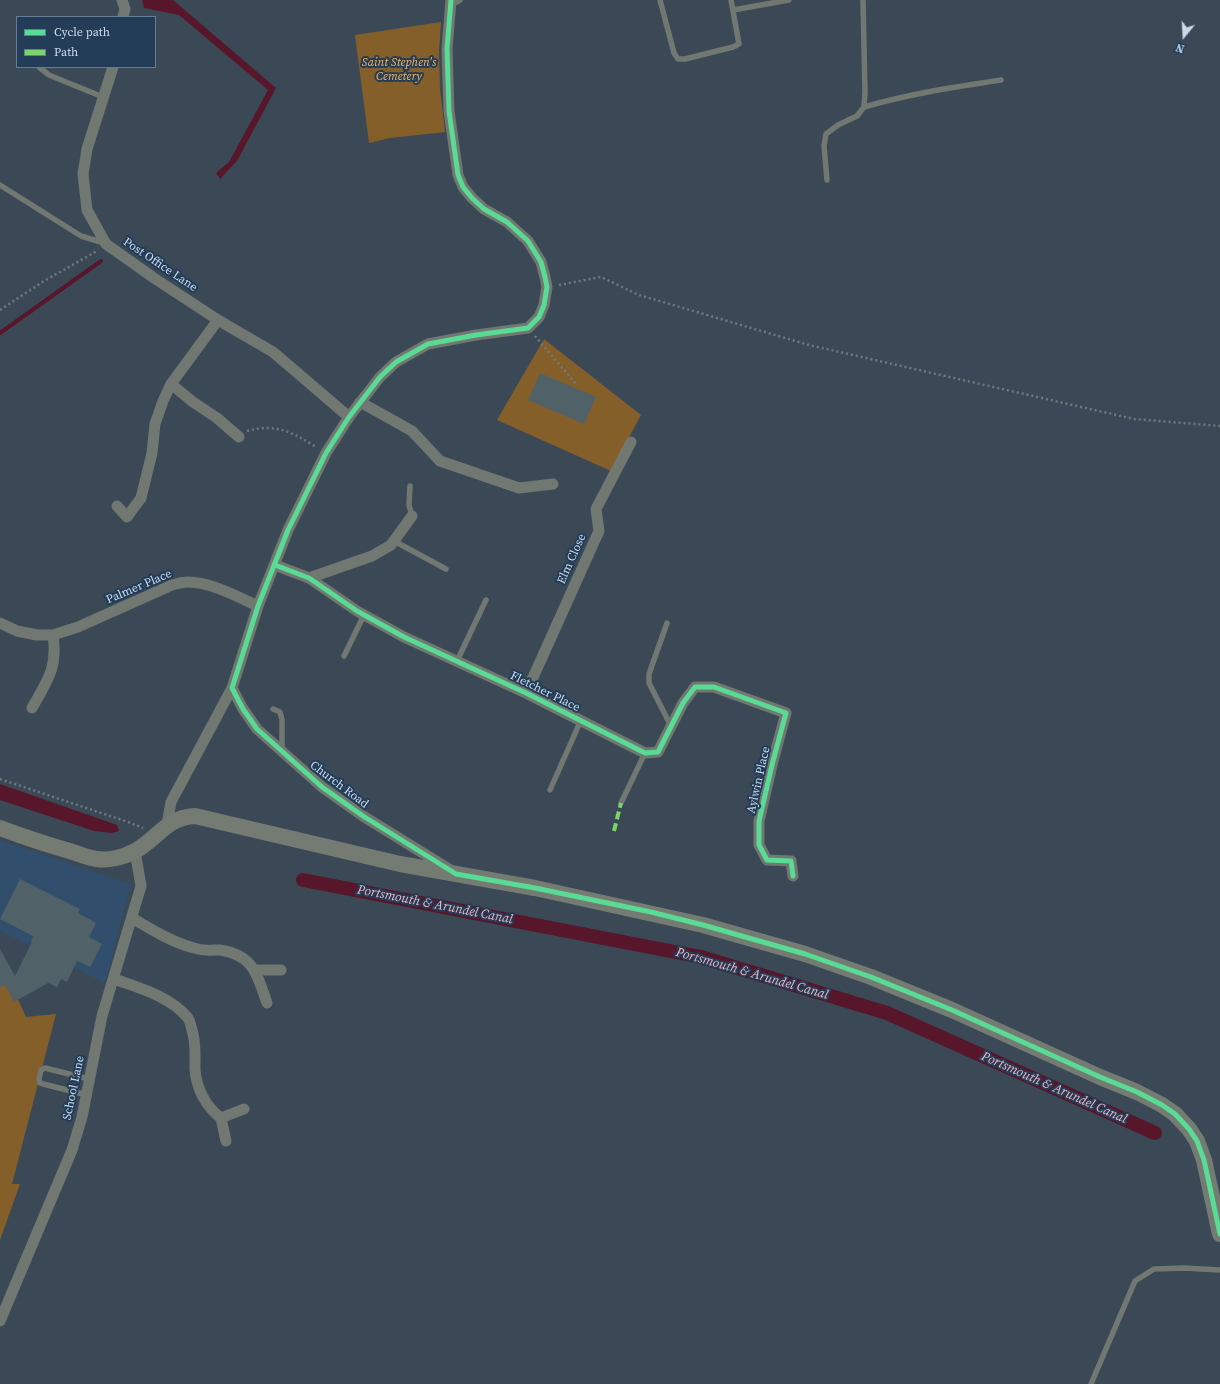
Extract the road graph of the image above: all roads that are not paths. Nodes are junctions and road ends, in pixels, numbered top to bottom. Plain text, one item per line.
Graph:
1 (122, 0) edge
2 (660, 0) edge
3 (731, 0) edge
4 (789, 0) edge
5 (863, 0) edge
6 (454, 2) edge
7 (733, 10) junction
8 (123, 16) edge
9 (40, 68) edge
10 (112, 68) edge
11 (1001, 80) dead end
12 (103, 97) junction
13 (864, 107) junction
14 (827, 180) dead end
15 (0, 185) edge
16 (106, 244) junction
17 (218, 320) junction
18 (171, 384) junction
19 (360, 402) junction
20 (349, 418) junction
21 (239, 437) road end
22 (631, 442) dead end
23 (553, 484) dead end
24 (410, 486) dead end
25 (117, 506) dead end
26 (412, 516) joint
27 (394, 541) junction
28 (275, 565) junction
29 (446, 569) dead end
30 (309, 578) junction
31 (486, 600) dead end
32 (258, 606) junction
33 (364, 615) junction
34 (558, 621) joint
35 (0, 624) edge
36 (667, 624) dead end
37 (52, 635) junction
38 (344, 656) dead end
39 (457, 661) junction
40 (232, 688) junction
41 (526, 693) junction
42 (32, 708) dead end
43 (273, 709) dead end
44 (581, 720) junction
45 (671, 726) junction
46 (282, 752) junction
47 (645, 753) junction
48 (550, 790) dead end
49 (621, 803) dead end
50 (0, 828) edge
51 (162, 830) junction
52 (135, 851) junction
53 (456, 874) junction
54 (793, 876) dead end
55 (132, 918) junction
56 (255, 970) junction
57 (281, 970) dead end
58 (114, 978) junction
59 (267, 1003) dead end
60 (90, 1079) junction
61 (86, 1095) junction
62 (244, 1109) dead end
63 (221, 1118) junction
64 (226, 1141) dead end
65 (1220, 1234) edge
66 (1220, 1270) edge
67 (0, 1321) edge
68 (1091, 1384) edge

1 - 8 street
2 - 7 lane
3 - 7 lane
4 - 7 lane
5 - 13 lane
6 - 19 street
9 - 12 lane
10 - 12 street, Post Office Lane
11 - 13 lane
12 - 16 street, Post Office Lane
13 - 14 lane
15 - 16 lane
16 - 17 street, Post Office Lane
17 - 18 street
17 - 20 street, Post Office Lane
18 - 21 street
18 - 25 street
19 - 20 street
19 - 23 street
20 - 28 street
22 - 34 street, Elm Close
24 - 26 lane
26 - 27 street
27 - 29 lane
27 - 30 street
28 - 30 street, Fletcher Place
28 - 32 street
30 - 33 street, Fletcher Place
31 - 39 lane
32 - 37 street, Palmer Place
32 - 40 street
33 - 38 lane
33 - 39 street, Fletcher Place
34 - 41 street, Fletcher Place
35 - 37 street, Palmer Place
36 - 45 lane
37 - 42 street
39 - 41 street, Fletcher Place
40 - 46 street, Church Road
40 - 51 street
41 - 44 street, Fletcher Place
43 - 46 lane
44 - 47 street, Fletcher Place
44 - 48 lane
45 - 47 street
45 - 54 street, Aylwin Place
46 - 53 street, Church Road
47 - 49 lane
50 - 52 main road
51 - 52 main road
51 - 53 main road
52 - 55 street, School Lane
53 - 65 main road
55 - 56 street
55 - 58 street, School Lane
56 - 57 street
56 - 59 street
58 - 60 street, School Lane
58 - 63 street
60 - 61 street, School Lane
60 - 61 lane
61 - 67 street, School Lane
62 - 63 street
63 - 64 street
66 - 68 lane

